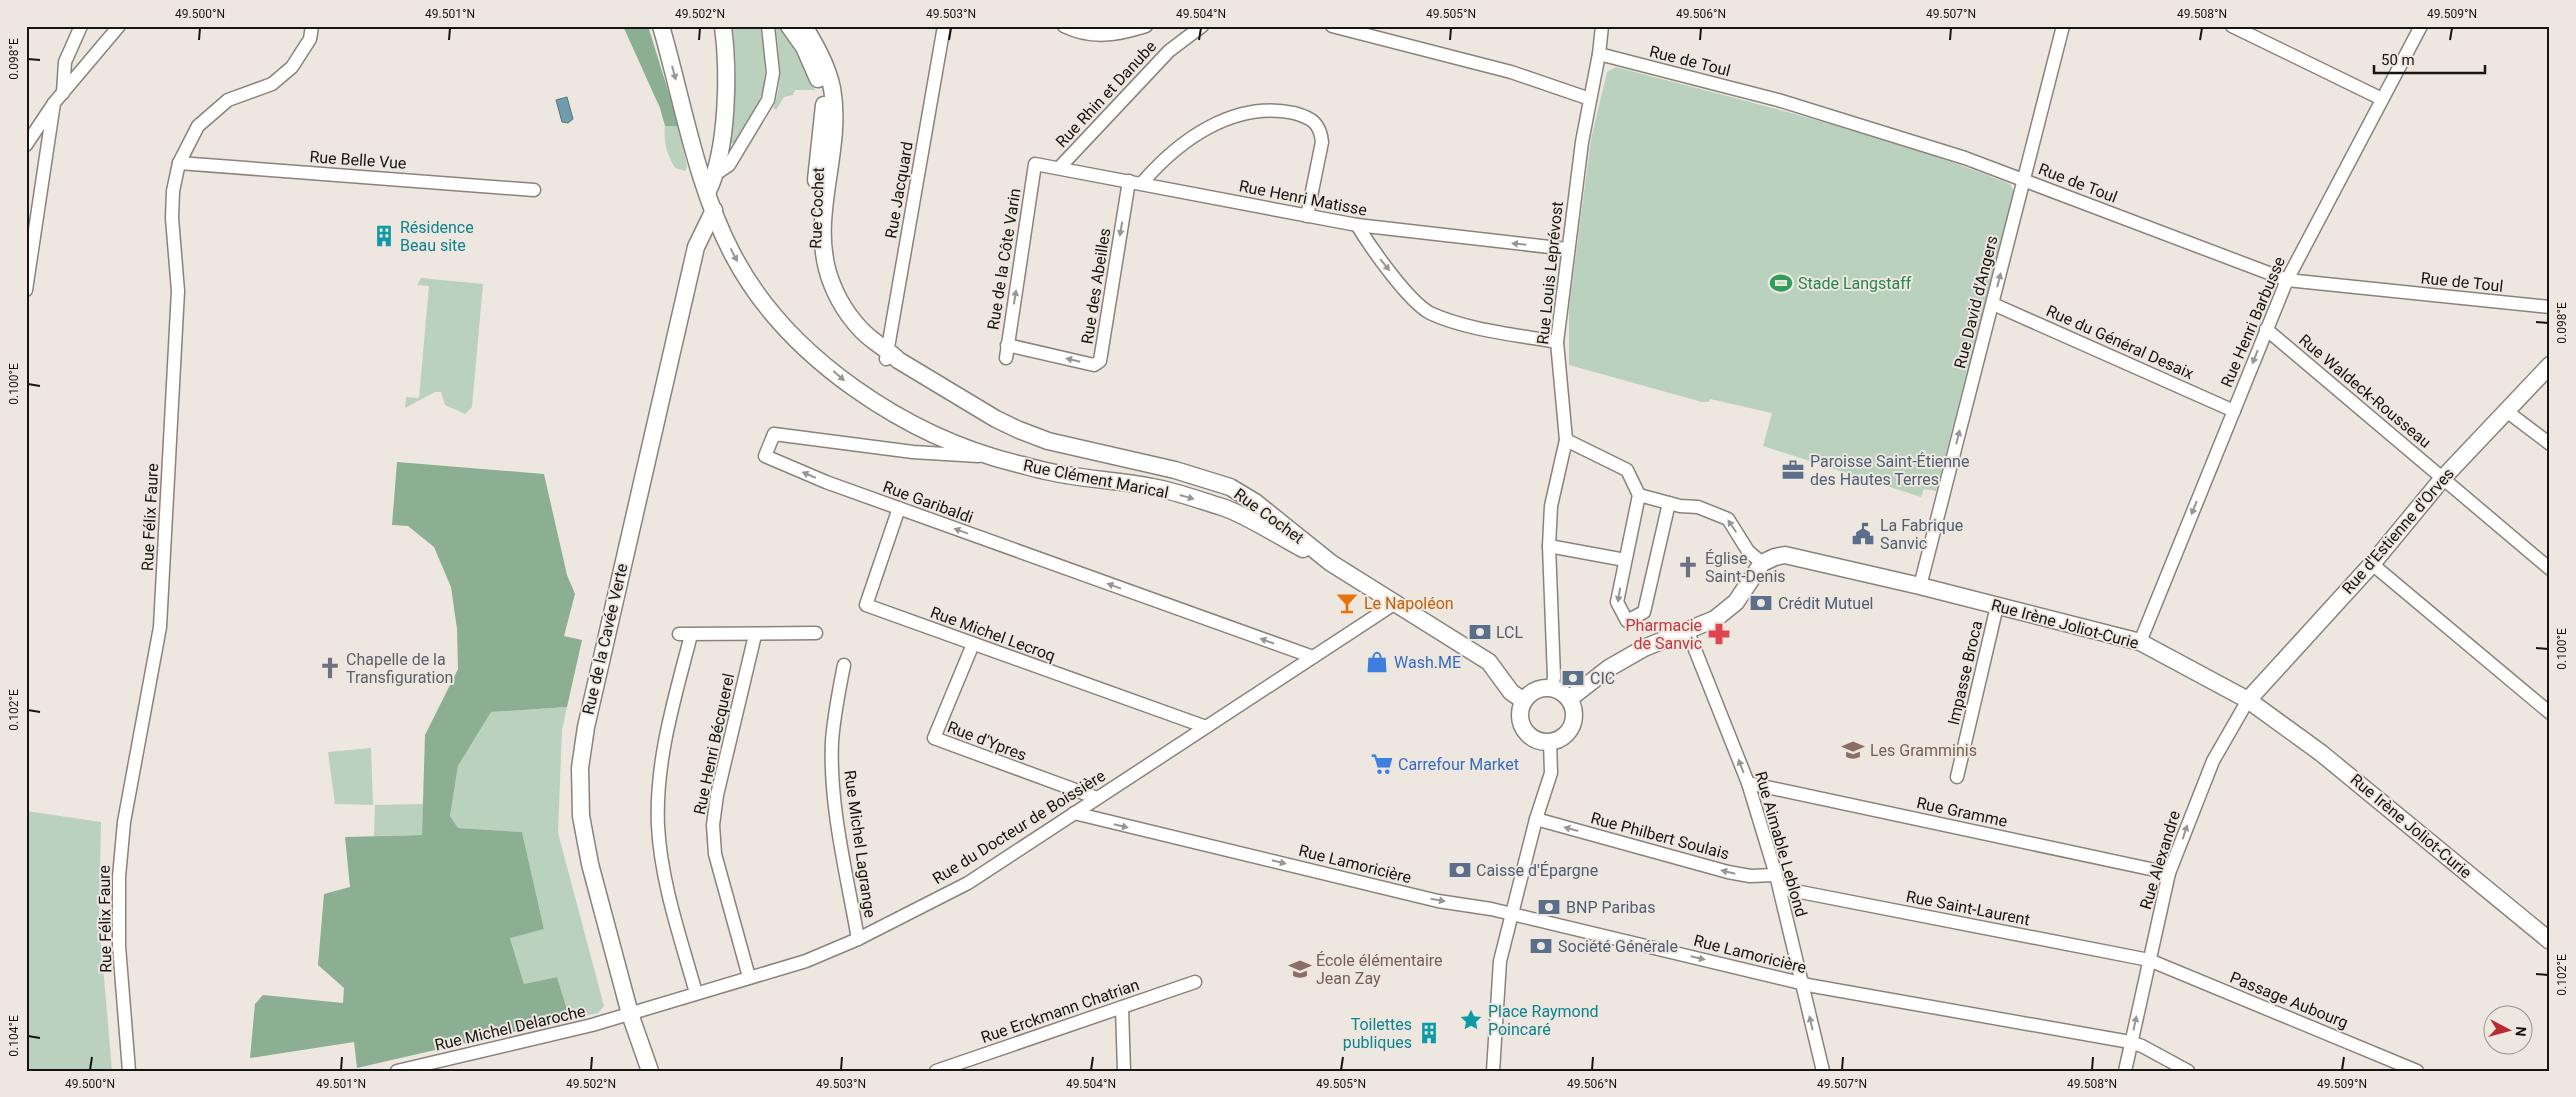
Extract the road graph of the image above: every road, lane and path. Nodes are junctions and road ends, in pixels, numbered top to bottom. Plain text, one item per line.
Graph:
1 (81, 26) edge
2 (119, 26) edge
3 (312, 26) edge
4 (661, 26) edge
5 (723, 26) edge
6 (768, 26) edge
7 (789, 26) edge
8 (804, 26) edge
9 (944, 26) edge
10 (1064, 26) edge
11 (1146, 26) edge
12 (1202, 26) edge
13 (1332, 26) edge
14 (1602, 26) edge
15 (2063, 26) edge
16 (2232, 26) edge
17 (2421, 26) edge
18 (1599, 54) junction
19 (827, 91) junction
20 (63, 93) junction
21 (1590, 99) junction
22 (2382, 99) junction
23 (54, 104) junction
24 (26, 145) edge
25 (179, 163) junction
26 (1035, 164) joint
27 (1059, 168) junction
28 (717, 173) junction
29 (2025, 180) junction
30 (1136, 182) junction
31 (534, 190) dead end
32 (708, 191) junction
33 (714, 210) junction
34 (1307, 216) junction
35 (1357, 225) junction
36 (1568, 249) junction
37 (2287, 280) junction
38 (26, 290) edge
39 (1993, 304) junction
40 (2550, 307) edge
41 (2266, 329) junction
42 (1557, 342) junction
43 (1008, 345) junction
44 (890, 356) junction
45 (1006, 358) dead end
46 (2550, 365) edge
47 (2506, 410) junction
48 (2234, 411) junction
49 (1566, 440) junction
50 (2550, 444) edge
51 (994, 457) junction
52 (2443, 478) junction
53 (1639, 496) junction
54 (1669, 503) junction
55 (899, 508) junction
56 (1549, 546) junction
57 (1625, 560) junction
58 (1331, 563) junction
59 (1762, 563) junction
60 (2372, 564) junction
61 (2550, 569) edge
62 (1920, 586) junction
63 (1394, 604) junction
64 (1997, 606) junction
65 (1688, 632) junction
66 (816, 633) dead end
67 (755, 635) junction
68 (2140, 642) junction
69 (973, 644) junction
70 (1313, 657) junction
71 (844, 665) dead end
72 (1552, 689) junction
73 (1569, 699) junction
74 (2248, 700) junction
75 (1524, 701) junction
76 (2550, 712) edge
77 (1206, 727) junction
78 (1550, 742) junction
79 (1957, 777) dead end
80 (1748, 783) junction
81 (1097, 798) junction
82 (1074, 813) junction
83 (1536, 819) junction
84 (2170, 873) junction
85 (1776, 875) junction
86 (1780, 888) junction
87 (1513, 914) junction
88 (858, 939) junction
89 (2550, 941) edge
90 (2149, 960) junction
91 (749, 977) junction
92 (1195, 982) dead end
93 (1802, 983) junction
94 (696, 993) junction
95 (1122, 1007) junction
96 (630, 1014) junction
97 (2130, 1042) junction
98 (129, 1071) edge
99 (397, 1071) edge
100 (650, 1071) edge
101 (936, 1071) edge
102 (1124, 1071) edge
103 (1493, 1071) edge
104 (1823, 1071) edge
105 (2125, 1071) edge
106 (2188, 1071) edge
107 (2417, 1071) edge

1 - 20 street
2 - 20 street
3 - 25 street, Rue Félix Faure
4 -> 32 street
5 - 28 street
6 - 28 street
7 - 19 street, Rue Cochet
8 - 19 street, Rue Cochet
9 - 44 street, Rue Jacquard
10 - 11 street
12 - 27 street, Rue Rhin et Danube
13 - 21 street
14 - 18 street, Rue Louis Leprévost
15 - 29 street, Rue David d'Angers
16 - 22 street
17 - 22 street, Rue Henri Barbusse
18 - 21 street, Rue Louis Leprévost
18 - 29 street, Rue de Toul
19 - 44 street, Rue Cochet
20 - 23 street
21 - 36 street, Rue Louis Leprévost
22 - 37 street, Rue Henri Barbusse
23 - 24 street
23 - 38 street
25 - 31 street, Rue Belle Vue
25 - 98 street, Rue Félix Faure
26 - 27 street, Rue Henri Matisse
43 -> 26 street, Rue de la Côte Varin
27 - 30 street, Rue Henri Matisse
28 - 32 street
29 - 37 street, Rue de Toul
39 -> 29 street, Rue David d'Angers
30 - 34 street, Rue Henri Matisse
30 - 34 street
30 -> 43 street, Rue des Abeilles
32 - 33 street, Rue Clément Marical
33 -> 51 street, Rue Clément Marical
33 - 96 street, Rue de la Cavée Verte
34 - 35 street, Rue Henri Matisse
36 -> 35 street, Rue Henri Matisse
35 -> 42 street
36 - 42 street, Rue Louis Leprévost
37 - 40 street, Rue de Toul
37 - 41 street, Rue Henri Barbusse
39 - 48 street, Rue du Général Desaix
62 -> 39 street, Rue David d'Angers
41 -> 48 street, Rue Henri Barbusse
41 - 52 street, Rue Waldeck-Rousseau
42 - 49 street, Rue Louis Leprévost
43 - 45 street, Rue de la Côte Varin
44 - 58 street, Rue Cochet
46 - 47 street, Rue d'Estienne d'Orves
47 - 50 street
47 - 52 street, Rue d'Estienne d'Orves
48 -> 68 street, Rue Henri Barbusse
49 - 53 street
49 - 56 street, Rue Louis Leprévost
55 -> 51 street, Rue Garibaldi
51 -> 58 street, Rue Clément Marical
52 - 60 street, Rue d'Estienne d'Orves
52 - 61 street, Rue Waldeck-Rousseau
53 - 54 street
53 - 57 street
57 -> 54 street
59 -> 54 street
55 - 69 street, Rue Michel Lecroq
70 -> 55 street, Rue Garibaldi
56 - 57 street
56 - 72 street, Rue Louis Leprévost
58 - 63 street, Rue Cochet
59 - 62 street, Rue Irène Joliot-Curie
59 - 65 street
60 - 74 street, Rue d'Estienne d'Orves
60 - 76 street
62 - 64 street, Rue Irène Joliot-Curie
63 - 70 street, Rue du Docteur de Boissière
63 - 75 street, Rue Cochet
64 - 68 street, Rue Irène Joliot-Curie
64 - 79 street, Impasse Broca
65 - 73 street
80 -> 65 street, Rue Aimable Leblond
66 - 67 street
67 - 91 street, Rue Henri Bécquerel
67 - 94 street
68 - 74 street, Rue Irène Joliot-Curie
69 - 77 street, Rue Michel Lecroq
69 - 81 street, Rue d'Ypres
70 - 77 street, Rue du Docteur de Boissière
71 - 88 street, Rue Michel Lagrange
72 - 73 street
72 - 75 street
73 - 78 street
84 -> 74 street, Rue Alexandre
74 - 89 street, Rue Irène Joliot-Curie
75 - 78 street
77 - 81 street, Rue du Docteur de Boissière
78 - 83 street
80 - 84 street, Rue Gramme
80 - 85 street, Rue Aimable Leblond
81 - 82 street, Rue du Docteur de Boissière
82 -> 87 street, Rue Lamoricière
82 - 88 street, Rue du Docteur de Boissière
85 -> 83 street, Rue Philbert Soulais
83 - 87 street
84 - 90 street, Rue Alexandre
85 - 86 street, Rue Aimable Leblond
86 - 90 street, Rue Saint-Laurent
86 - 93 street, Rue Aimable Leblond
87 -> 93 street, Rue Lamoricière
87 - 103 street
88 - 91 street, Rue du Docteur de Boissière
97 -> 90 street, Rue Alexandre
90 - 107 street, Passage Aubourg
91 - 94 street, Rue du Docteur de Boissière
92 - 95 street, Rue Erckmann Chatrian
93 - 97 street, Rue Lamoricière
104 -> 93 street, Rue Aimable Leblond
94 - 96 street, Rue du Docteur de Boissière
95 - 101 street, Rue Erckmann Chatrian
95 - 102 street
96 - 99 street, Rue Michel Delaroche
96 - 100 street, Rue de la Cavée Verte
97 - 105 street, Rue Alexandre
97 - 106 street, Rue Lamoricière

